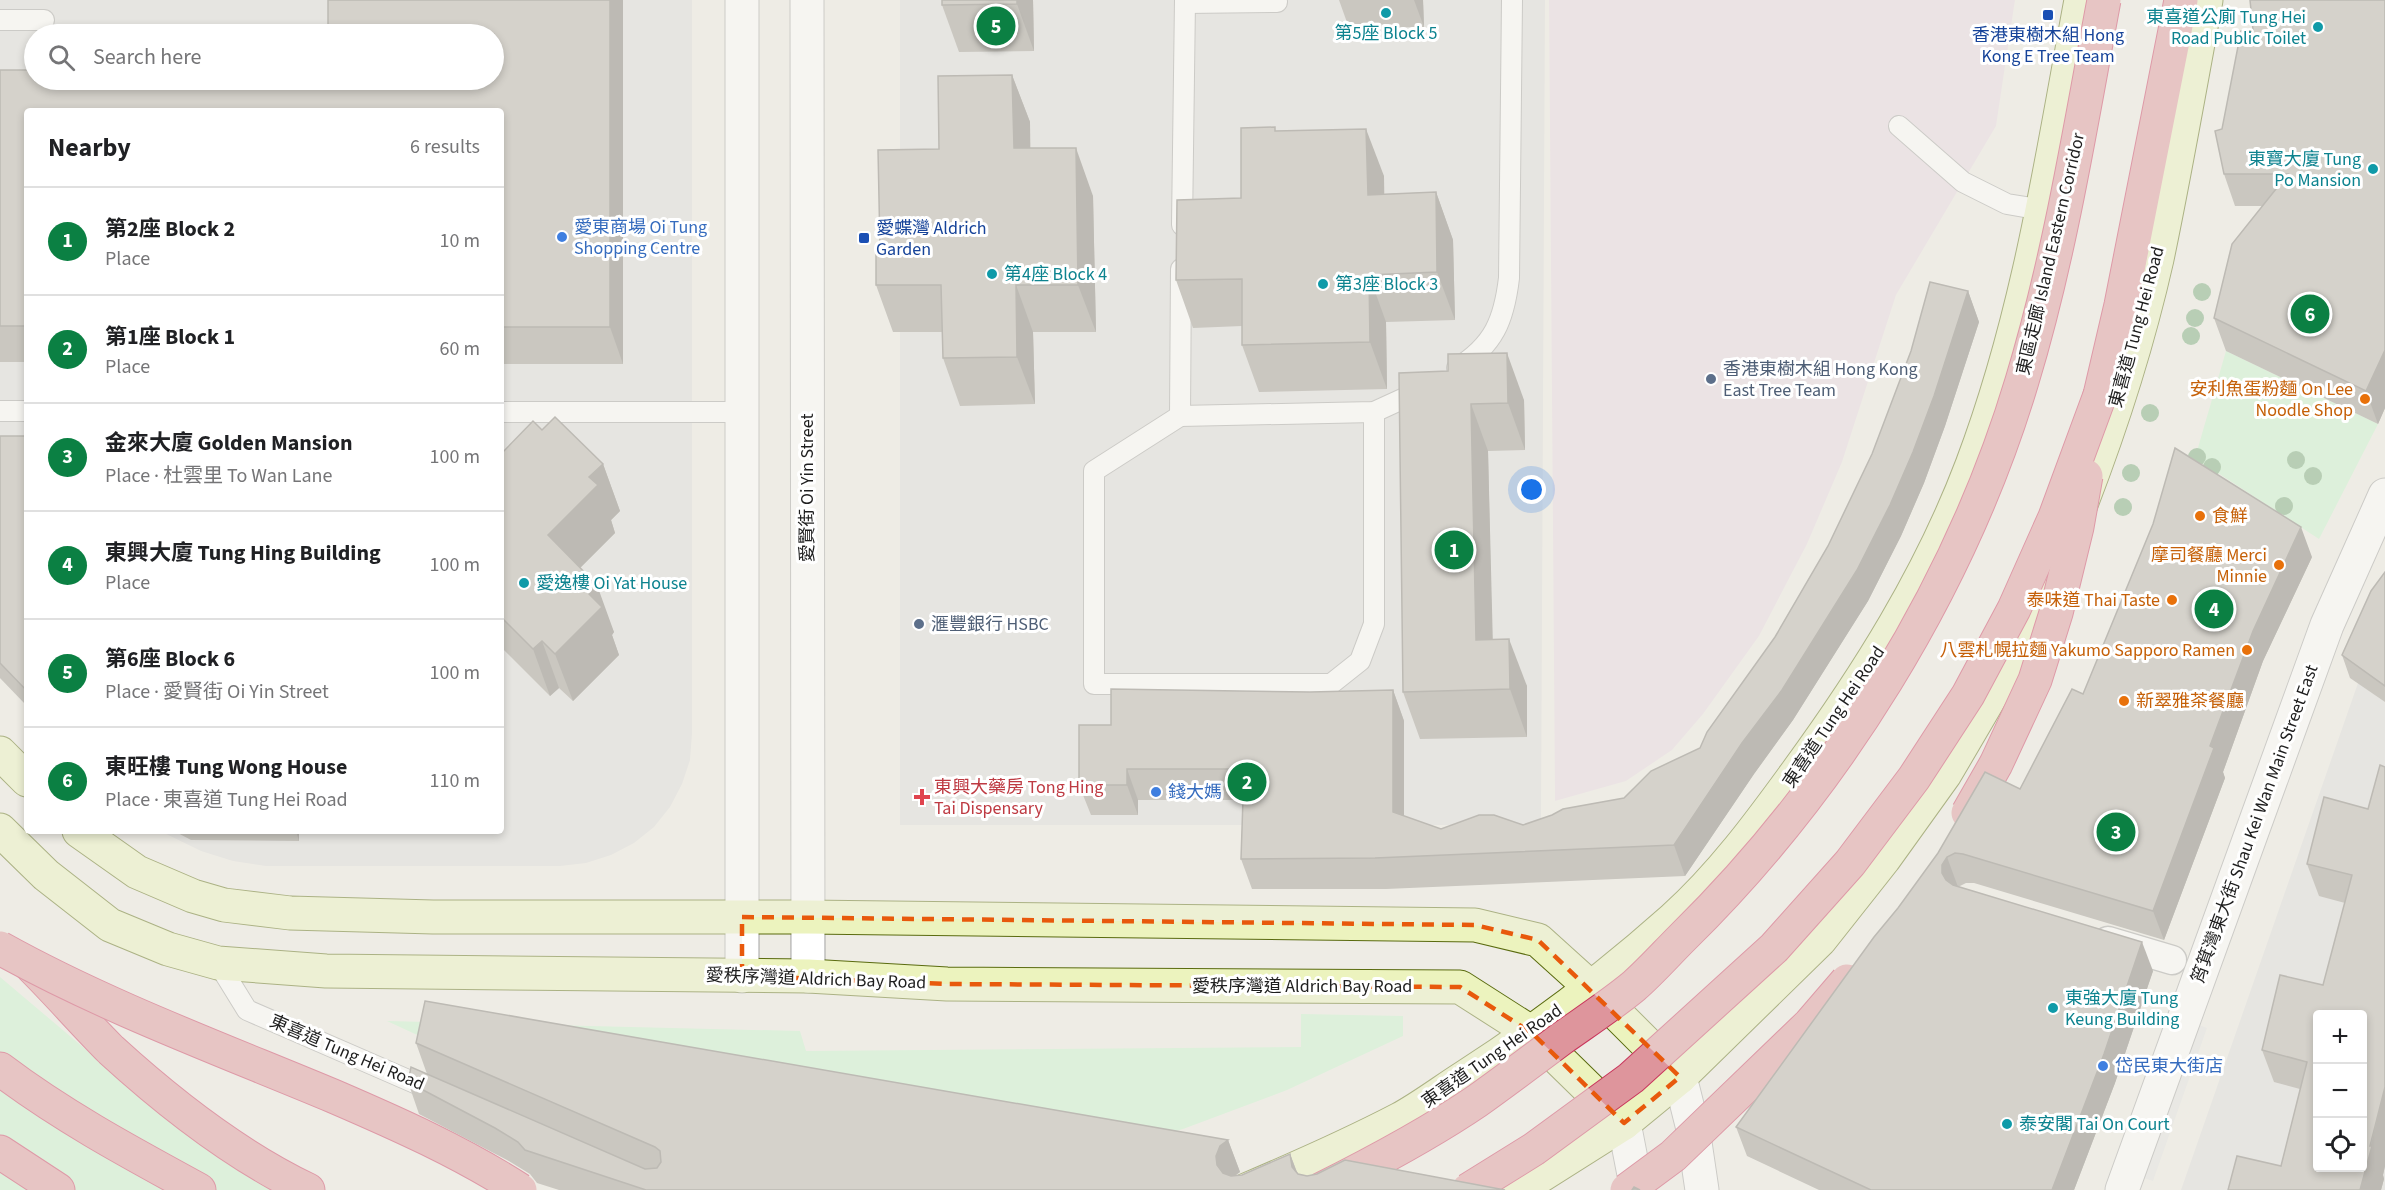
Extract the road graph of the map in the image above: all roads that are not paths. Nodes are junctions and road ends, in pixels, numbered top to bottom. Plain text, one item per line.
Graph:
1 (742, 0) edge
2 (807, 0) edge
3 (1512, 0) edge
4 (2081, 0) edge
5 (2104, 0) edge
6 (2181, 0) edge
7 (2206, 0) edge
8 (1185, 2) edge
9 (1277, 2) dead end
10 (0, 20) edge
11 (44, 20) dead end
12 (1899, 126) dead end
13 (2043, 210) junction
14 (2100, 395) junction
15 (0, 411) edge
16 (24, 411) edge
17 (504, 412) edge
18 (742, 412) junction
19 (1374, 412) junction
20 (1180, 416) junction
21 (2385, 495) edge
22 (0, 753) edge
23 (24, 777) edge
24 (0, 830) edge
25 (83, 834) edge
26 (1950, 843) edge
27 (742, 917) junction
28 (807, 917) junction
29 (0, 933) edge
30 (2082, 933) edge
31 (0, 948) edge
32 (2172, 960) dead end
33 (1863, 962) edge
34 (218, 963) junction
35 (742, 976) junction
36 (808, 976) junction
37 (1590, 987) junction
38 (1532, 1033) junction
39 (0, 1070) edge
40 (1680, 1077) junction
41 (443, 1095) edge
42 (1623, 1123) junction
43 (0, 1152) edge
44 (58, 1190) edge
45 (199, 1190) edge
46 (308, 1190) edge
47 (520, 1190) edge
48 (1246, 1190) edge
49 (1320, 1190) edge
50 (1468, 1190) edge
51 (1518, 1190) edge
52 (1628, 1190) edge
53 (1637, 1190) edge
54 (1702, 1190) edge
55 (2122, 1190) edge

1 - 18 street
2 - 28 street, 愛賢街 Oi Yin Street
3 - 19 lane
4 - 13 main road, 東喜道 Tung Hei Road
5 - 49 highway, 東區走廊 Island Eastern Corridor, bridge
6 - 14 highway
7 - 40 main road, 東喜道 Tung Hei Road
8 - 9 lane
8 - 20 lane
10 - 11 lane
12 - 13 lane
13 - 37 main road, 東喜道 Tung Hei Road
14 - 26 highway, bridge
14 - 50 highway, bridge
15 - 16 lane
17 - 18 lane
18 - 27 street
19 - 20 lane
19 - 20 lane
21 - 55 street, 筲箕灣東大街 Shau Kei Wan Main Street East
22 - 23 main road
24 - 34 main road, 愛秩序灣道 Aldrich Bay Road
25 - 27 main road
27 - 28 main road
27 - 35 street
28 - 36 street, 愛賢街 Oi Yin Street
28 - 37 main road
29 - 46 highway, bridge
30 - 32 street
31 - 47 highway, bridge
33 - 52 highway, bridge
34 - 35 main road, 愛秩序灣道 Aldrich Bay Road
34 - 41 lane, 東喜道 Tung Hei Road
35 - 36 main road, 愛秩序灣道 Aldrich Bay Road
36 - 38 main road, 愛秩序灣道 Aldrich Bay Road
37 - 38 main road, 東喜道 Tung Hei Road
37 - 40 main road
38 - 42 main road, 愛秩序灣道 Aldrich Bay Road
38 - 48 main road, 東喜道 Tung Hei Road
39 - 45 highway
40 - 42 main road, 東喜道 Tung Hei Road
40 - 54 street
42 - 51 main road, 東喜道 Tung Hei Road
42 - 53 street
43 - 44 highway

